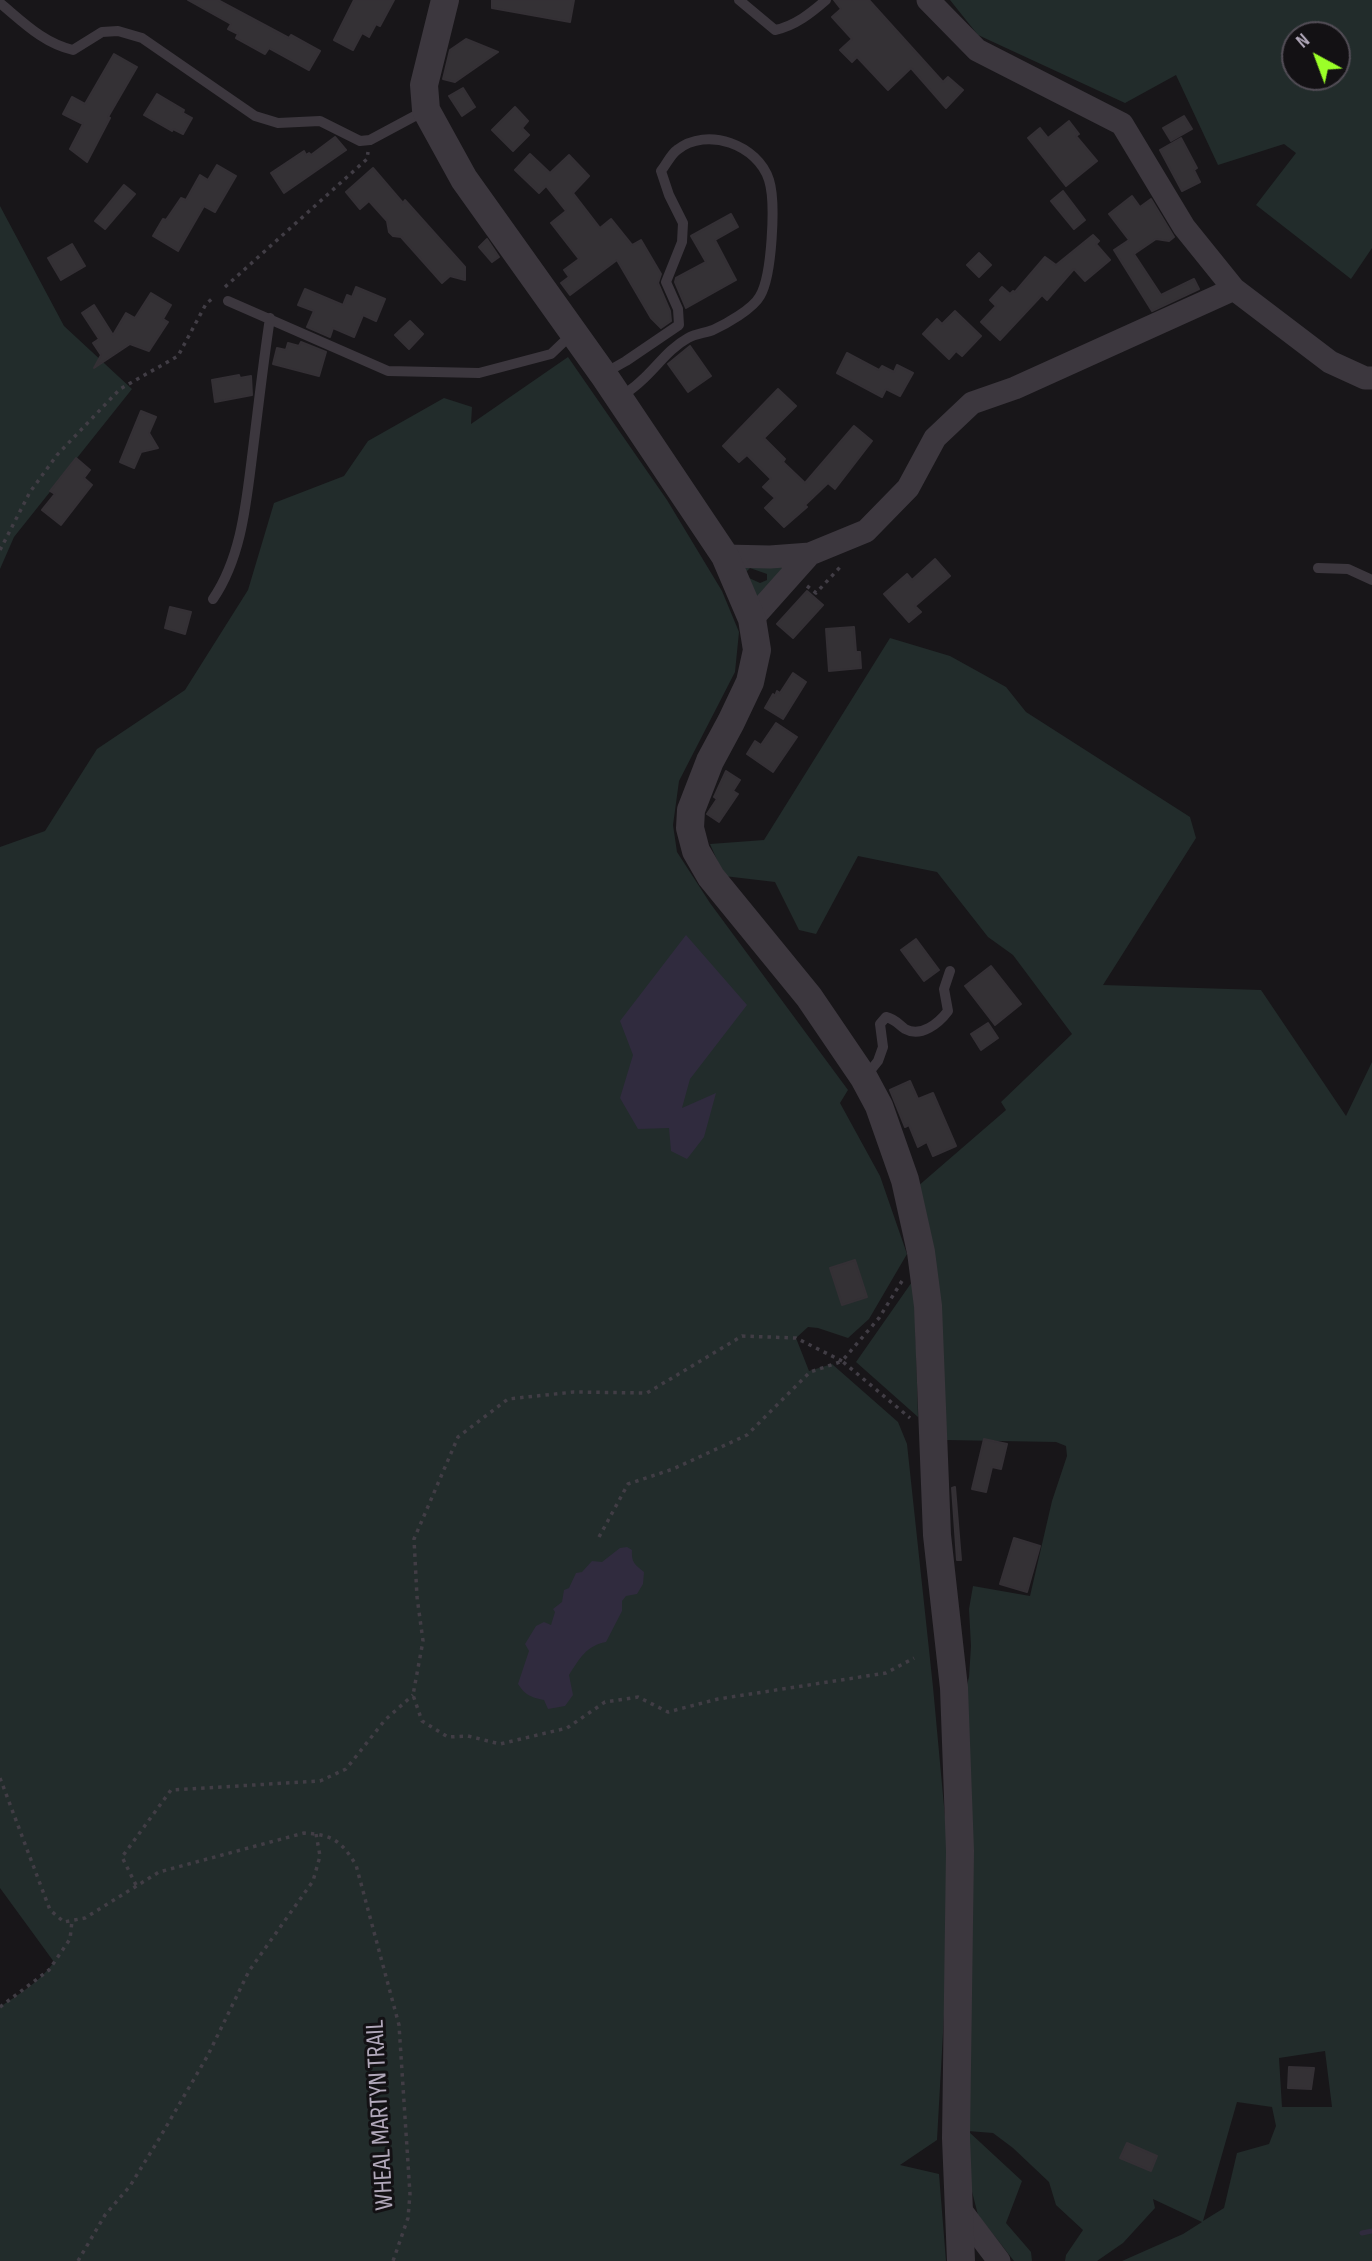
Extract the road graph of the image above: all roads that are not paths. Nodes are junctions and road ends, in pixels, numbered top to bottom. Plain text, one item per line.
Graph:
1 (445, 0) edge
2 (739, 0) edge
3 (826, 0) edge
4 (928, 0) edge
5 (0, 3) edge
6 (426, 110) junction
7 (1234, 289) junction
8 (228, 301) dead end
9 (270, 318) junction
10 (574, 332) junction
11 (603, 374) junction
12 (1372, 378) edge
13 (619, 398) junction
14 (810, 554) junction
15 (725, 556) junction
16 (1318, 568) dead end
17 (1372, 580) edge
18 (213, 599) dead end
19 (752, 619) junction
20 (950, 971) dead end
21 (864, 1078) junction
22 (959, 2208) junction
23 (961, 2261) edge
24 (999, 2261) edge

1 - 6 street
2 - 3 lane
4 - 7 street
5 - 6 lane
6 - 10 street
7 - 12 street
7 - 14 street
8 - 9 lane
9 - 10 lane
9 - 18 lane
10 - 11 street
11 - 13 street
11 - 13 lane
13 - 15 street
14 - 15 street
14 - 19 street
15 - 19 street
16 - 17 lane
19 - 21 street
20 - 21 lane
21 - 22 street
22 - 23 street
22 - 24 street

